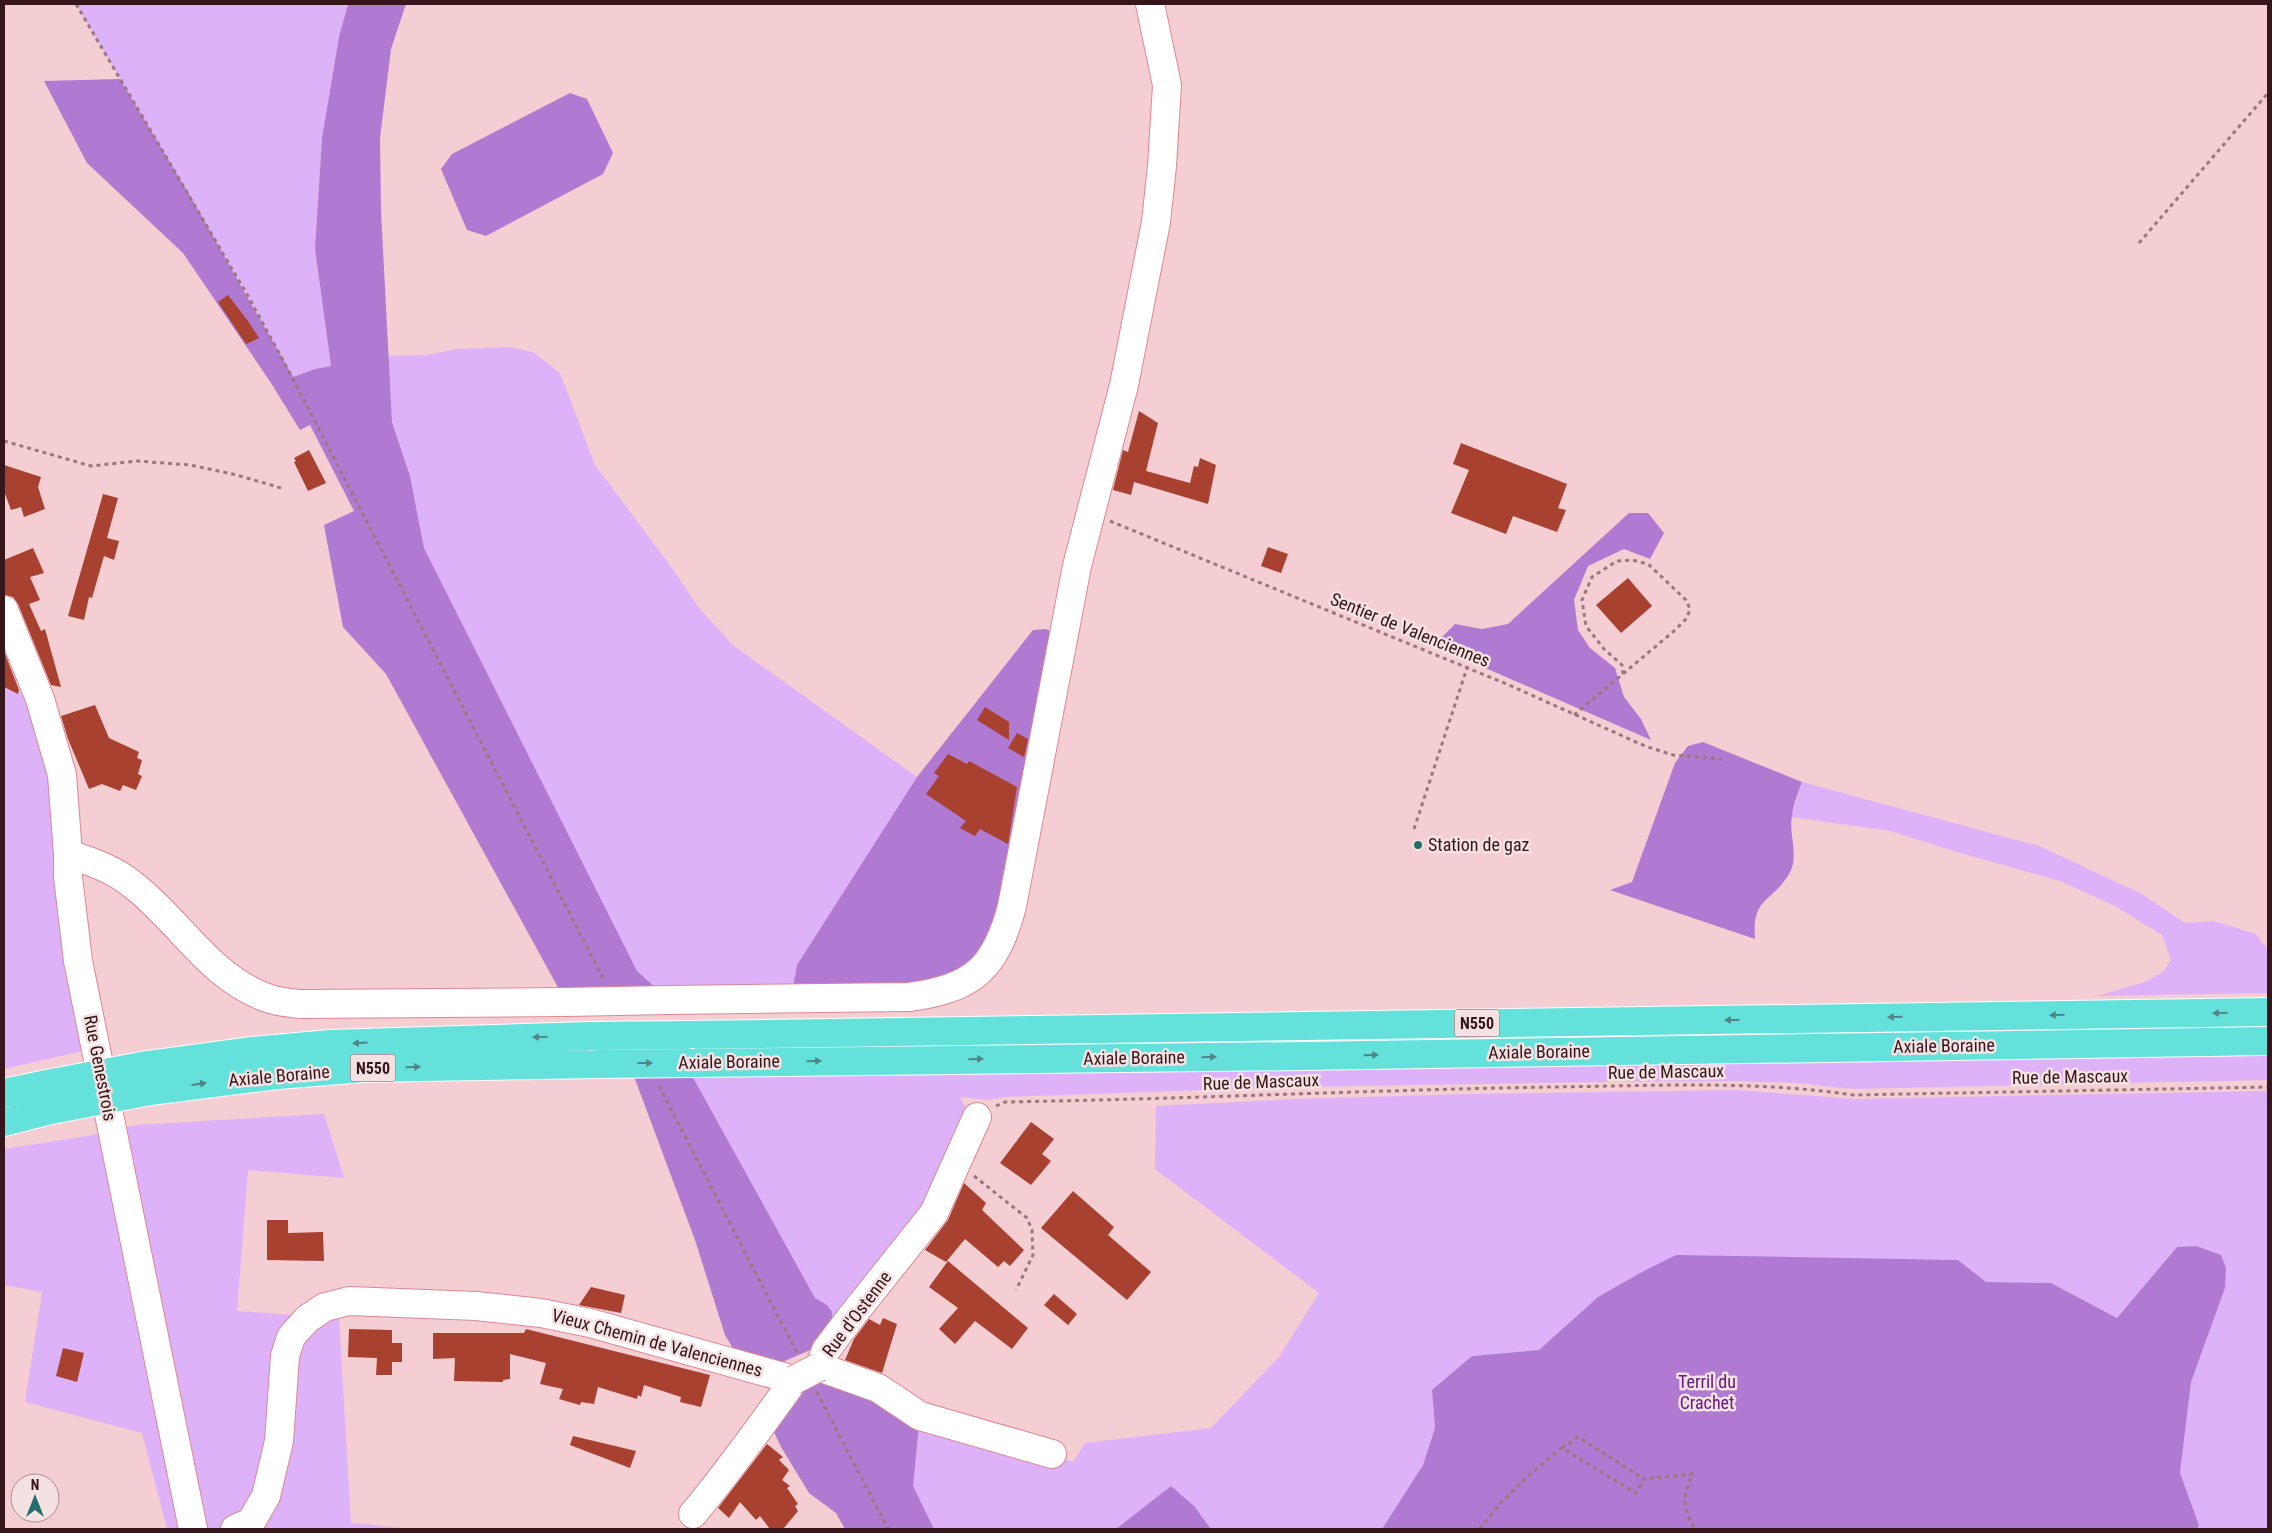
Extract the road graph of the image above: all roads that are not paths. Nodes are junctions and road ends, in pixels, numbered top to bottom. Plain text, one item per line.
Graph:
1 (1150, 4) edge
2 (4, 610) edge
3 (68, 854) junction
4 (2268, 1012) edge
5 (2268, 1041) edge
6 (149, 1078) junction
7 (4, 1093) edge
8 (49, 1097) junction
9 (978, 1117) road end
10 (4, 1122) edge
11 (807, 1374) junction
12 (1052, 1454) dead end
13 (693, 1514) dead end
14 (193, 1529) edge
15 (235, 1529) edge

1 - 3 street, bridge
2 - 3 street, Rue Genestrois
3 - 14 street, Rue Genestrois
4 -> 6 highway, Axiale Boraine / N550, bridge
6 -> 5 highway, Axiale Boraine / N550, bridge
6 - 8 highway, Axiale Boraine / N550, bridge
7 - 8 highway, Axiale Boraine / N550
8 - 10 highway, Axiale Boraine / N550
9 - 11 street, Rue d'Ostenne
11 - 12 street, Vieux Chemin de Valenciennes
11 - 13 street, Rue d'Ostenne
11 - 15 street, Vieux Chemin de Valenciennes

